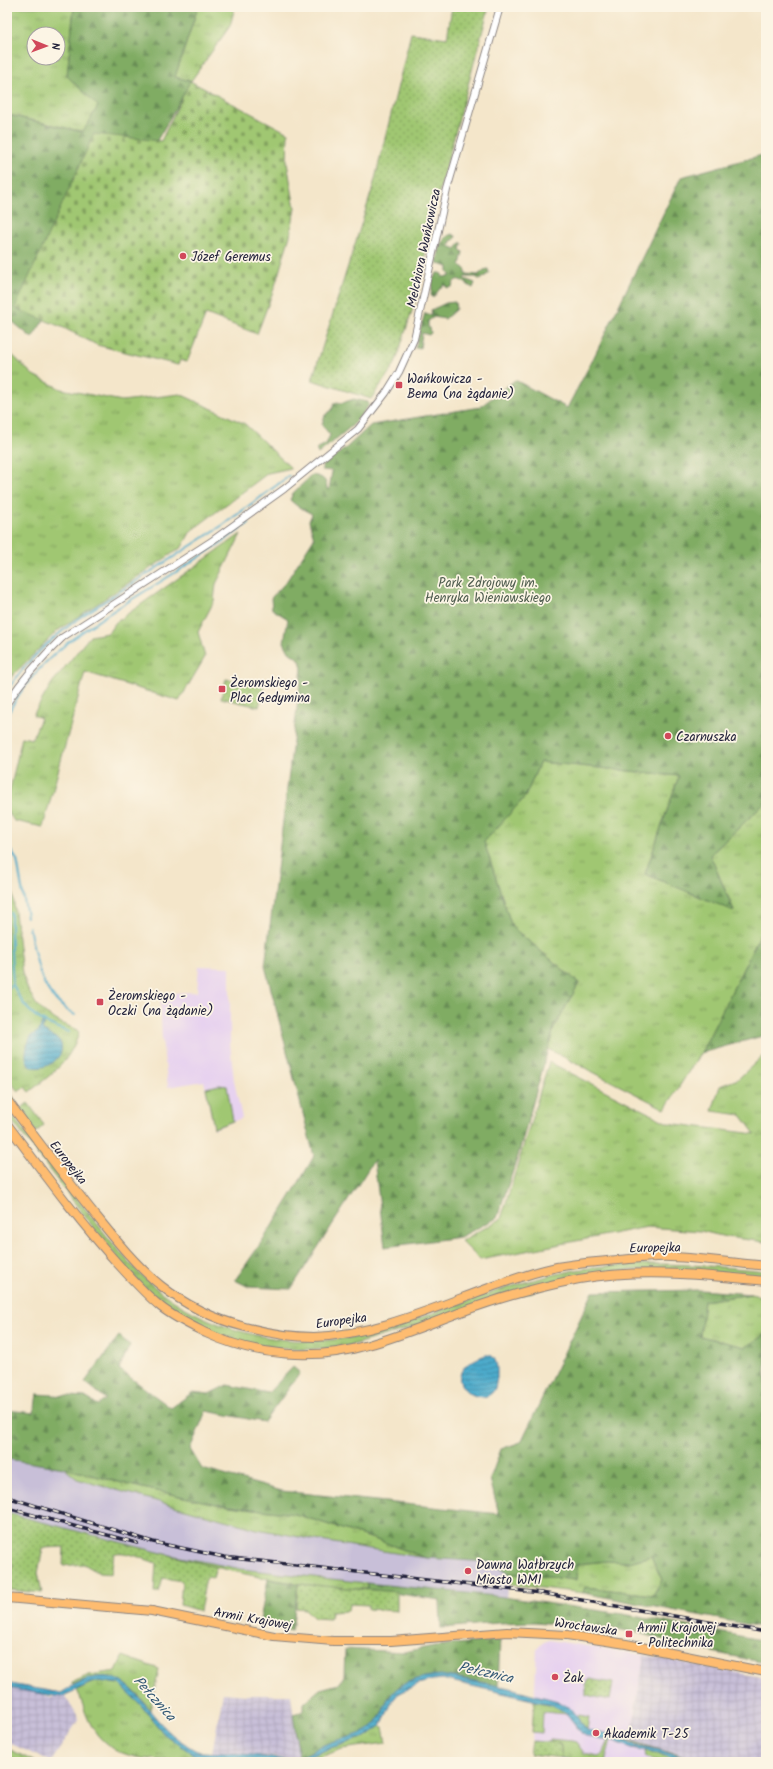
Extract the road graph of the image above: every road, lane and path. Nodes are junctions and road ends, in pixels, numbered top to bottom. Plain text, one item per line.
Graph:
1 (500, 7) edge
2 (7, 703) edge
3 (7, 1100) edge
4 (7, 1124) edge
5 (766, 1266) edge
6 (766, 1281) edge
7 (7, 1598) edge
8 (496, 1632) joint
9 (766, 1672) edge

1 - 2 street, Melchiora Wańkowicza
3 - 5 main road, Europejka
4 - 6 main road, Europejka
7 - 8 main road, Armii Krajowej
8 - 9 main road, Wrocławska

